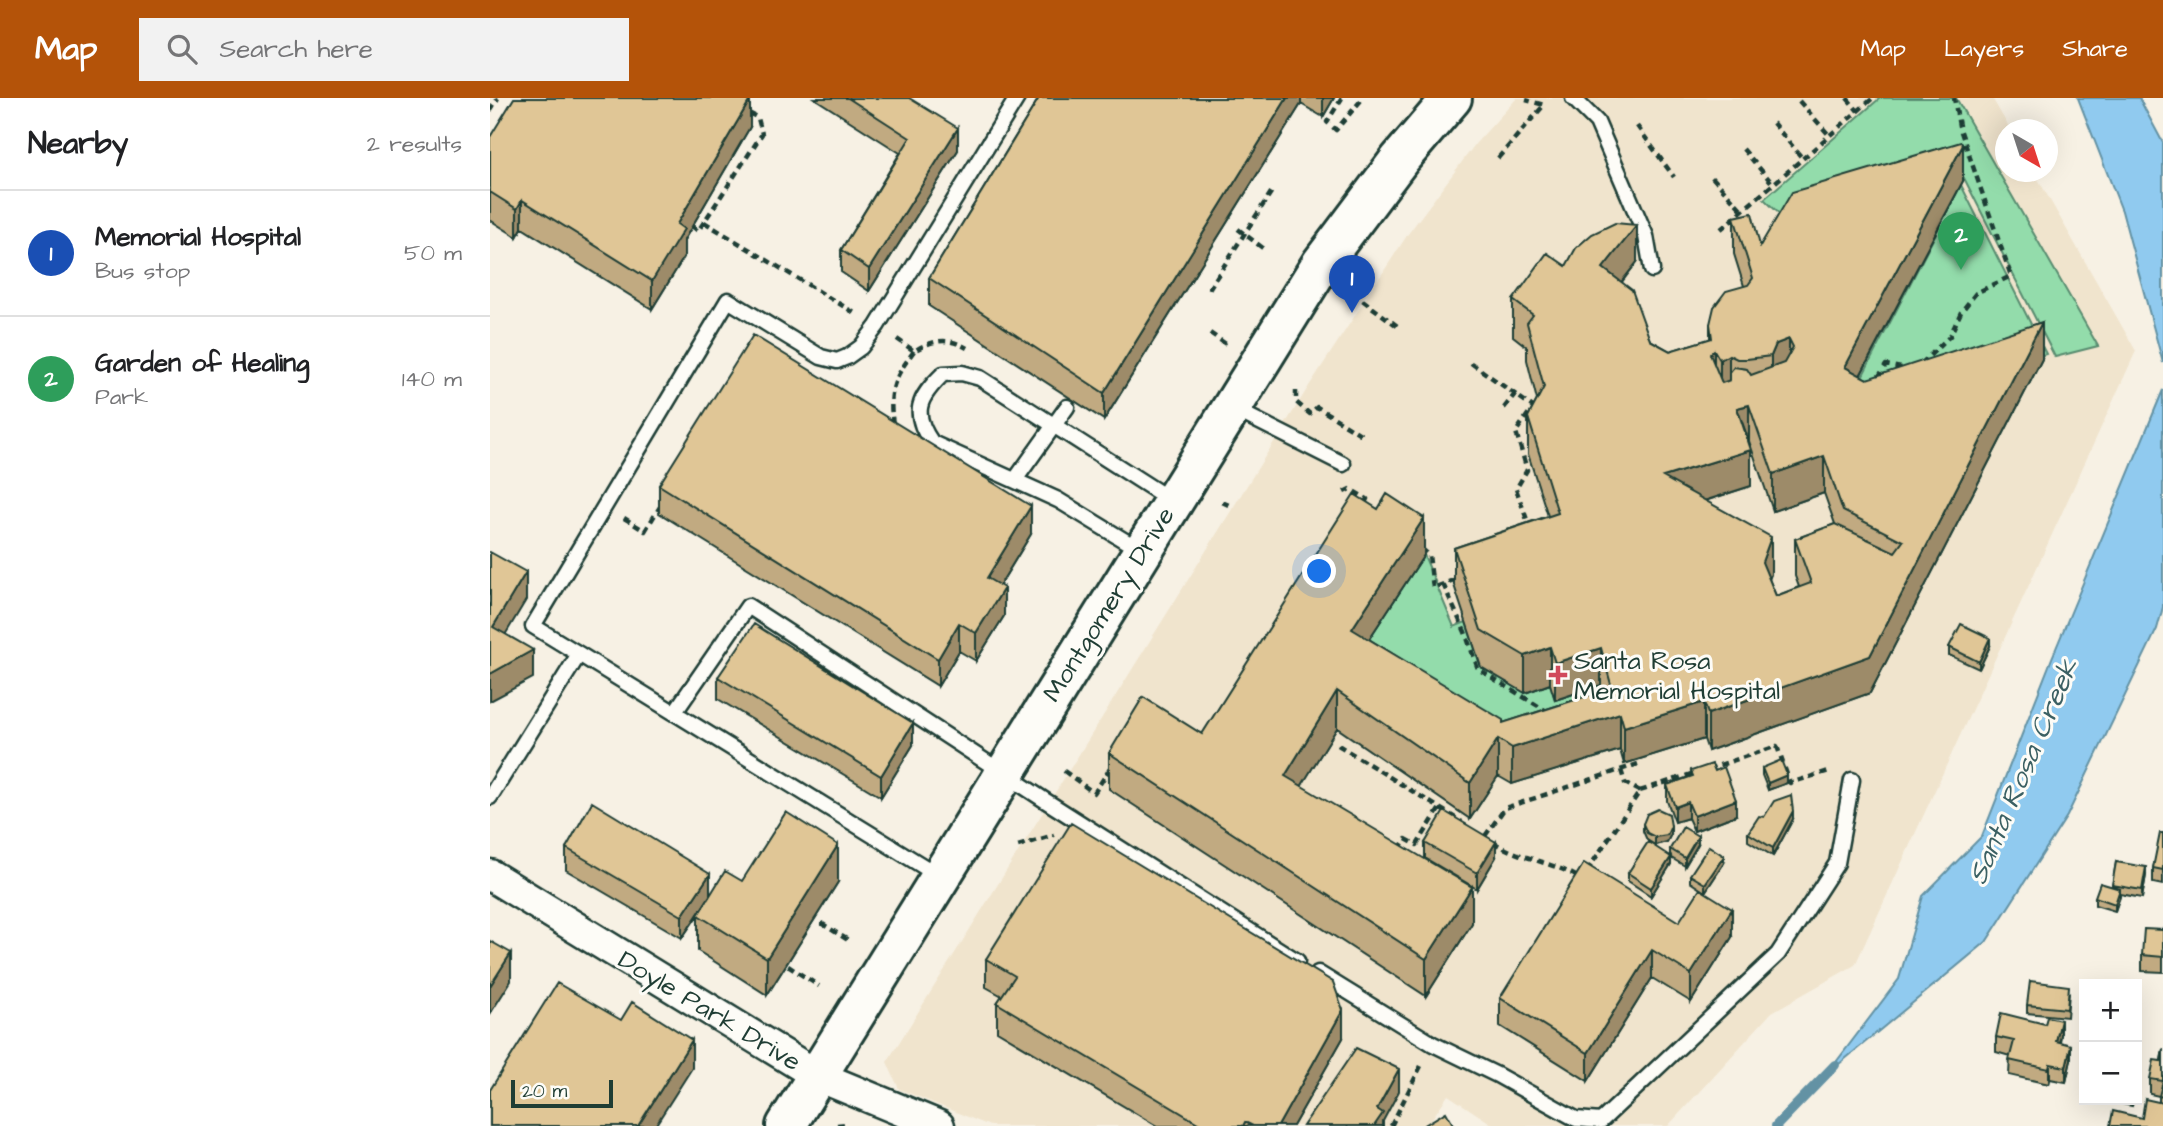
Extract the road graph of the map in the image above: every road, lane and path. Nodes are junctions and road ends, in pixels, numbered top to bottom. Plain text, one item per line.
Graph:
1 (498, 98) edge
2 (1017, 98) edge
3 (1342, 98) edge
4 (1363, 98) edge
5 (1452, 98) edge
6 (1573, 98) edge
7 (1847, 98) edge
8 (1873, 98) edge
9 (1954, 98) edge
10 (1526, 100) dead end
11 (1799, 101) dead end
12 (736, 105) edge
13 (490, 111) edge
14 (1858, 111) junction
15 (1773, 123) dead end
16 (1637, 126) dead end
17 (1830, 136) junction
18 (1743, 149) dead end
19 (1497, 158) dead end
20 (1803, 159) junction
21 (1674, 177) dead end
22 (1712, 177) dead end
23 (1773, 184) junction
24 (1272, 191) dead end
25 (1743, 211) junction
26 (705, 222) junction
27 (692, 226) edge
28 (1238, 229) dead end
29 (1721, 229) dead end
30 (1244, 234) junction
31 (1264, 248) dead end
32 (1652, 270) dead end
33 (1209, 289) dead end
34 (1353, 293) dead end
35 (859, 316) dead end
36 (1400, 328) dead end
37 (1210, 333) dead end
38 (1227, 345) dead end
39 (1471, 363) dead end
40 (1874, 385) edge
41 (1296, 391) dead end
42 (1515, 394) junction
43 (1067, 407) dead end
44 (1230, 407) junction
45 (1504, 408) dead end
46 (1054, 425) junction
47 (1362, 435) dead end
48 (1343, 464) dead end
49 (1015, 480) junction
50 (1344, 492) dead end
51 (667, 496) edge
52 (1172, 501) junction
53 (1223, 502) dead end
54 (1231, 506) dead end
55 (1372, 511) edge
56 (619, 526) dead end
57 (1533, 537) edge
58 (1419, 546) edge
59 (1141, 550) junction
60 (1468, 575) edge
61 (1443, 584) junction
62 (579, 654) junction
63 (675, 712) junction
64 (1553, 716) edge
65 (1338, 745) dead end
66 (1115, 761) edge
67 (1638, 764) edge
68 (1621, 770) junction
69 (1064, 771) dead end
70 (1003, 774) junction
71 (1852, 780) joint
72 (1640, 791) junction
73 (490, 797) edge
74 (1440, 808) junction
75 (1462, 822) edge
76 (1474, 829) edge
77 (1055, 834) dead end
78 (1485, 836) junction
79 (1018, 846) dead end
80 (1393, 860) edge
81 (490, 875) edge
82 (940, 877) junction
83 (1582, 880) junction
84 (1576, 889) edge
85 (821, 923) dead end
86 (848, 940) dead end
87 (788, 966) edge
88 (819, 986) dead end
89 (1410, 1059) dead end
90 (818, 1076) junction
91 (845, 1123) dead end
92 (837, 1125) edge
93 (786, 1126) edge
94 (939, 1126) edge
95 (1391, 1126) edge

1 - 13 path
2 - 62 lane
3 - 4 path
5 - 44 main road, Montgomery Drive
6 - 32 lane
7 - 14 path
8 - 14 path
9 - 40 path
10 - 19 path
11 - 17 path
12 - 26 path
14 - 17 path
15 - 20 path
16 - 21 path
17 - 20 path
18 - 23 path
20 - 23 path
22 - 25 path
23 - 25 path
24 - 30 path
25 - 29 path
26 - 27 path
26 - 35 path
28 - 30 path
30 - 31 path
30 - 33 path
34 - 36 path
37 - 38 path
39 - 42 path
41 - 47 path
42 - 45 path
42 - 57 path
43 - 46 lane
44 - 48 lane
44 - 52 main road, Montgomery Drive
46 - 49 lane
46 - 49 lane
46 - 52 lane
49 - 59 lane
50 - 55 path
51 - 56 path
52 - 59 main road, Montgomery Drive
53 - 54 path
58 - 61 path
59 - 70 main road, Montgomery Drive
60 - 61 path
61 - 64 path
62 - 63 lane
62 - 73 lane
63 - 70 lane
63 - 82 lane
65 - 74 path
66 - 69 path
67 - 68 path
68 - 72 path
68 - 78 path
70 - 71 lane
70 - 82 main road, Montgomery Drive
71 - 72 path
72 - 83 path
74 - 75 path
74 - 80 path
76 - 78 path
77 - 79 path
78 - 83 path
81 - 90 street, Doyle Park Drive
82 - 90 main road, Montgomery Drive
83 - 84 path
85 - 86 path
87 - 88 path
89 - 95 path
90 - 93 main road, Montgomery Drive
90 - 94 street, Doyle Park Drive
91 - 92 path

